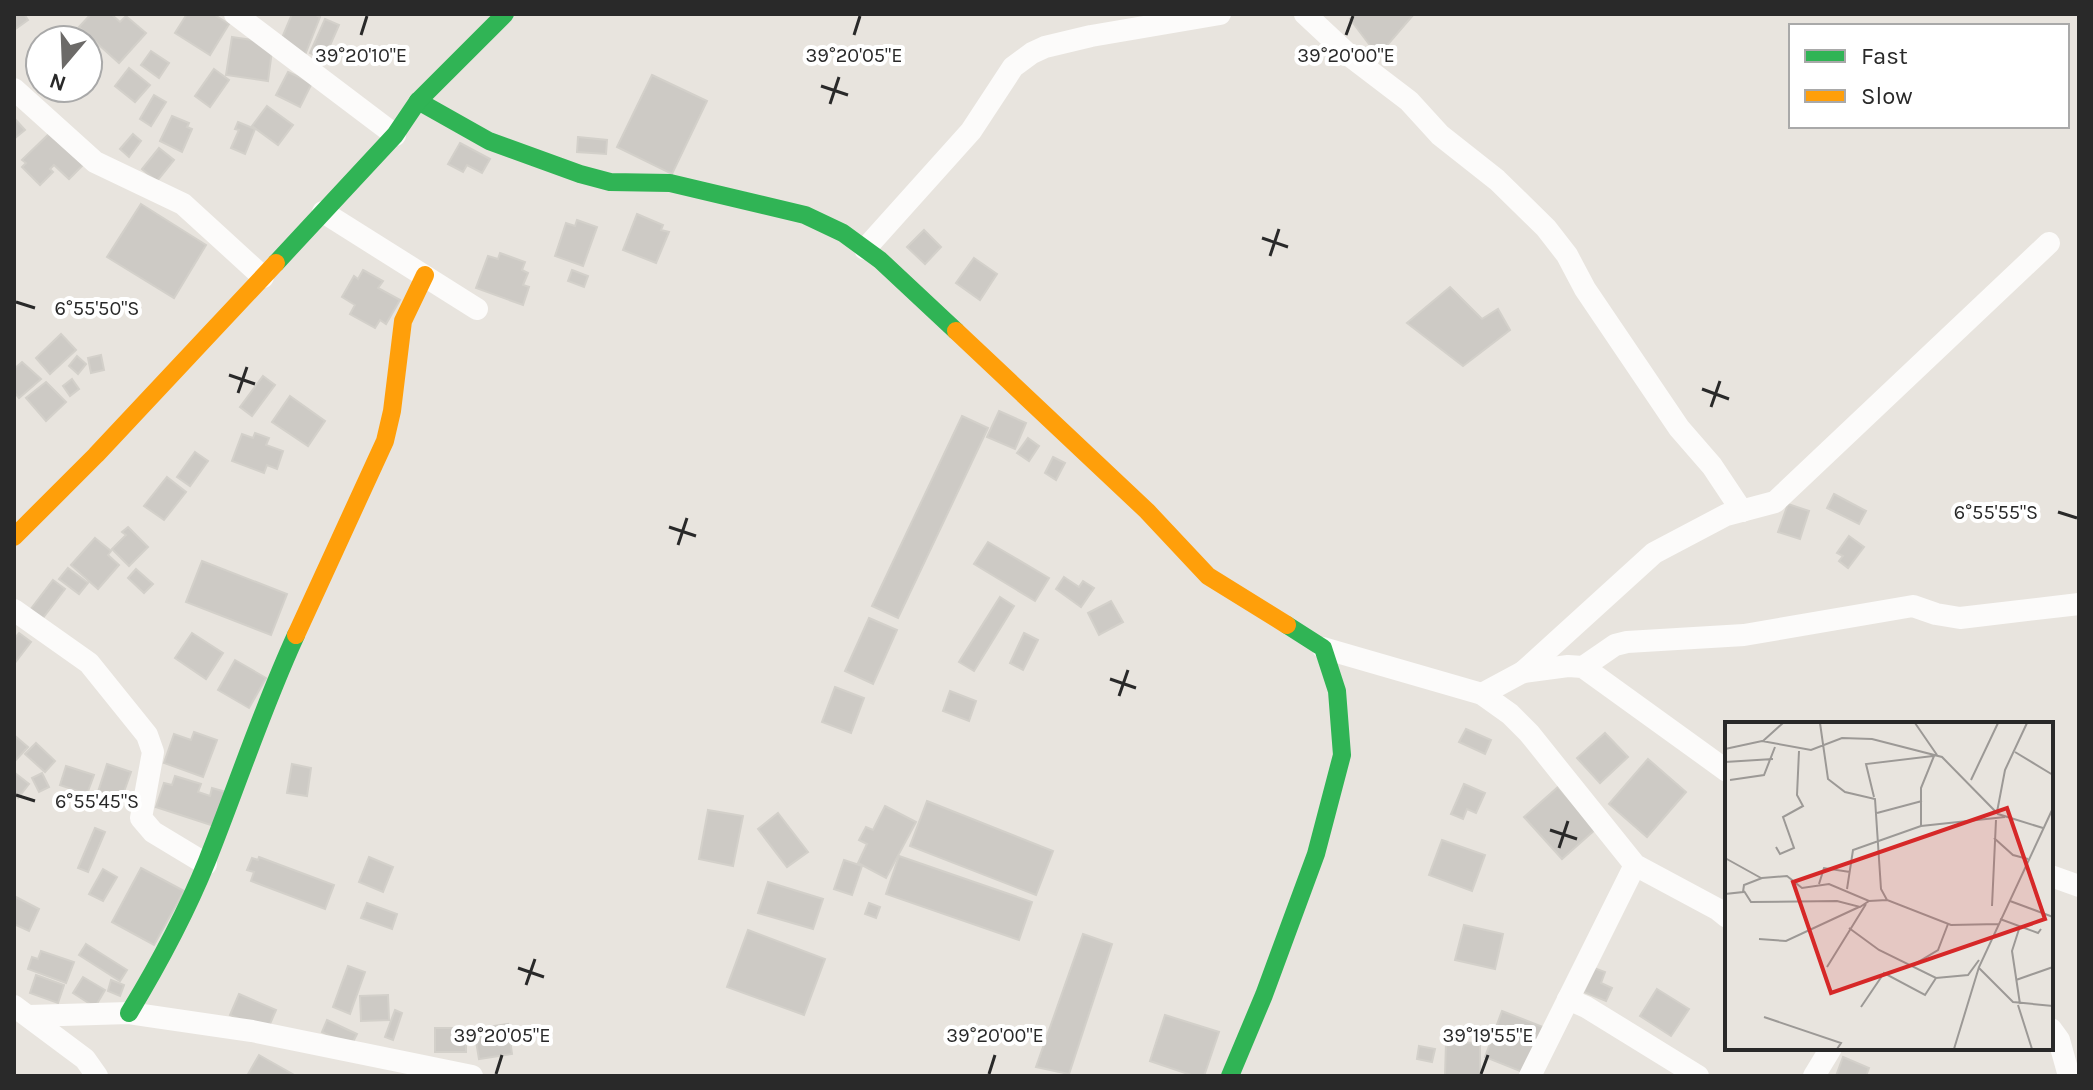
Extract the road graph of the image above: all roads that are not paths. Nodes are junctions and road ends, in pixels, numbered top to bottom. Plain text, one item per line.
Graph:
1 (505, 14) edge
2 (1220, 14) edge
3 (1305, 14) edge
4 (239, 15) edge
5 (14, 89) edge
6 (418, 101) junction
7 (395, 135) junction
8 (323, 212) junction
9 (2049, 243) dead end
10 (865, 249) junction
11 (425, 275) junction
12 (263, 277) junction
13 (477, 309) dead end
14 (1742, 511) junction
15 (14, 537) edge
16 (2079, 604) edge
17 (14, 610) edge
18 (1323, 648) junction
19 (1583, 667) junction
20 (1523, 672) junction
21 (1482, 694) junction
22 (1725, 770) edge
23 (206, 864) junction
24 (1635, 865) junction
25 (2053, 877) edge
26 (2079, 886) edge
27 (1725, 915) edge
28 (1568, 999) junction
29 (22, 1011) edge
30 (129, 1013) junction
31 (2053, 1032) edge
32 (1830, 1050) edge
33 (97, 1076) edge
34 (472, 1076) edge
35 (1230, 1076) edge
36 (1530, 1076) edge
37 (1698, 1076) edge
38 (1814, 1076) edge
39 (2069, 1076) edge

1 - 6 street
2 - 10 street
3 - 14 street
4 - 7 street
5 - 12 street
6 - 7 street
6 - 10 street
7 - 8 street
8 - 11 street
8 - 12 street
9 - 14 street
10 - 18 street
11 - 13 street
11 - 23 street
12 - 15 street
14 - 20 street
16 - 19 street
17 - 23 street
18 - 21 street
18 - 35 street
19 - 20 street
19 - 22 street
20 - 21 street
21 - 24 street
23 - 30 street
24 - 27 street
24 - 28 street
25 - 26 street
28 - 36 street
28 - 37 street
29 - 30 street
29 - 33 street
30 - 34 street
31 - 39 street
32 - 38 street

